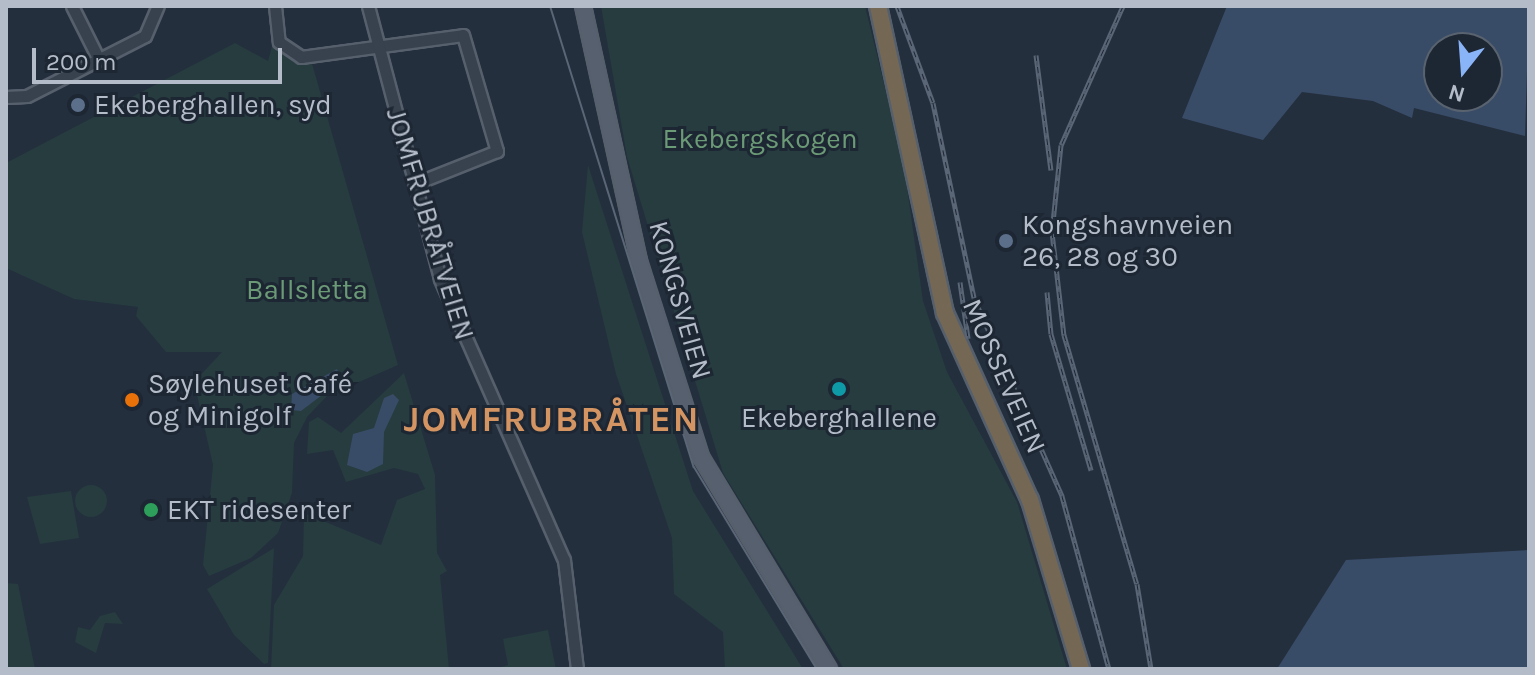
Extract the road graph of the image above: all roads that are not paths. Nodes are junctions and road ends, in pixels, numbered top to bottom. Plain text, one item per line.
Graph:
1 (72, 6) edge
2 (158, 6) edge
3 (275, 6) edge
4 (368, 6) edge
5 (583, 6) edge
6 (878, 6) edge
7 (379, 47) junction
8 (99, 60) junction
9 (8, 98) edge
10 (414, 184) junction
11 (577, 669) edge
12 (829, 669) edge
13 (1081, 669) edge

1 - 8 street
2 - 8 street
3 - 7 street
4 - 7 street, JOMFRUBRÅTVEIEN
5 - 12 main road, KONGSVEIEN
6 - 13 highway, MOSSEVEIEN
7 - 10 street, JOMFRUBRÅTVEIEN
7 - 10 street
8 - 9 street
10 - 11 street, JOMFRUBRÅTVEIEN

